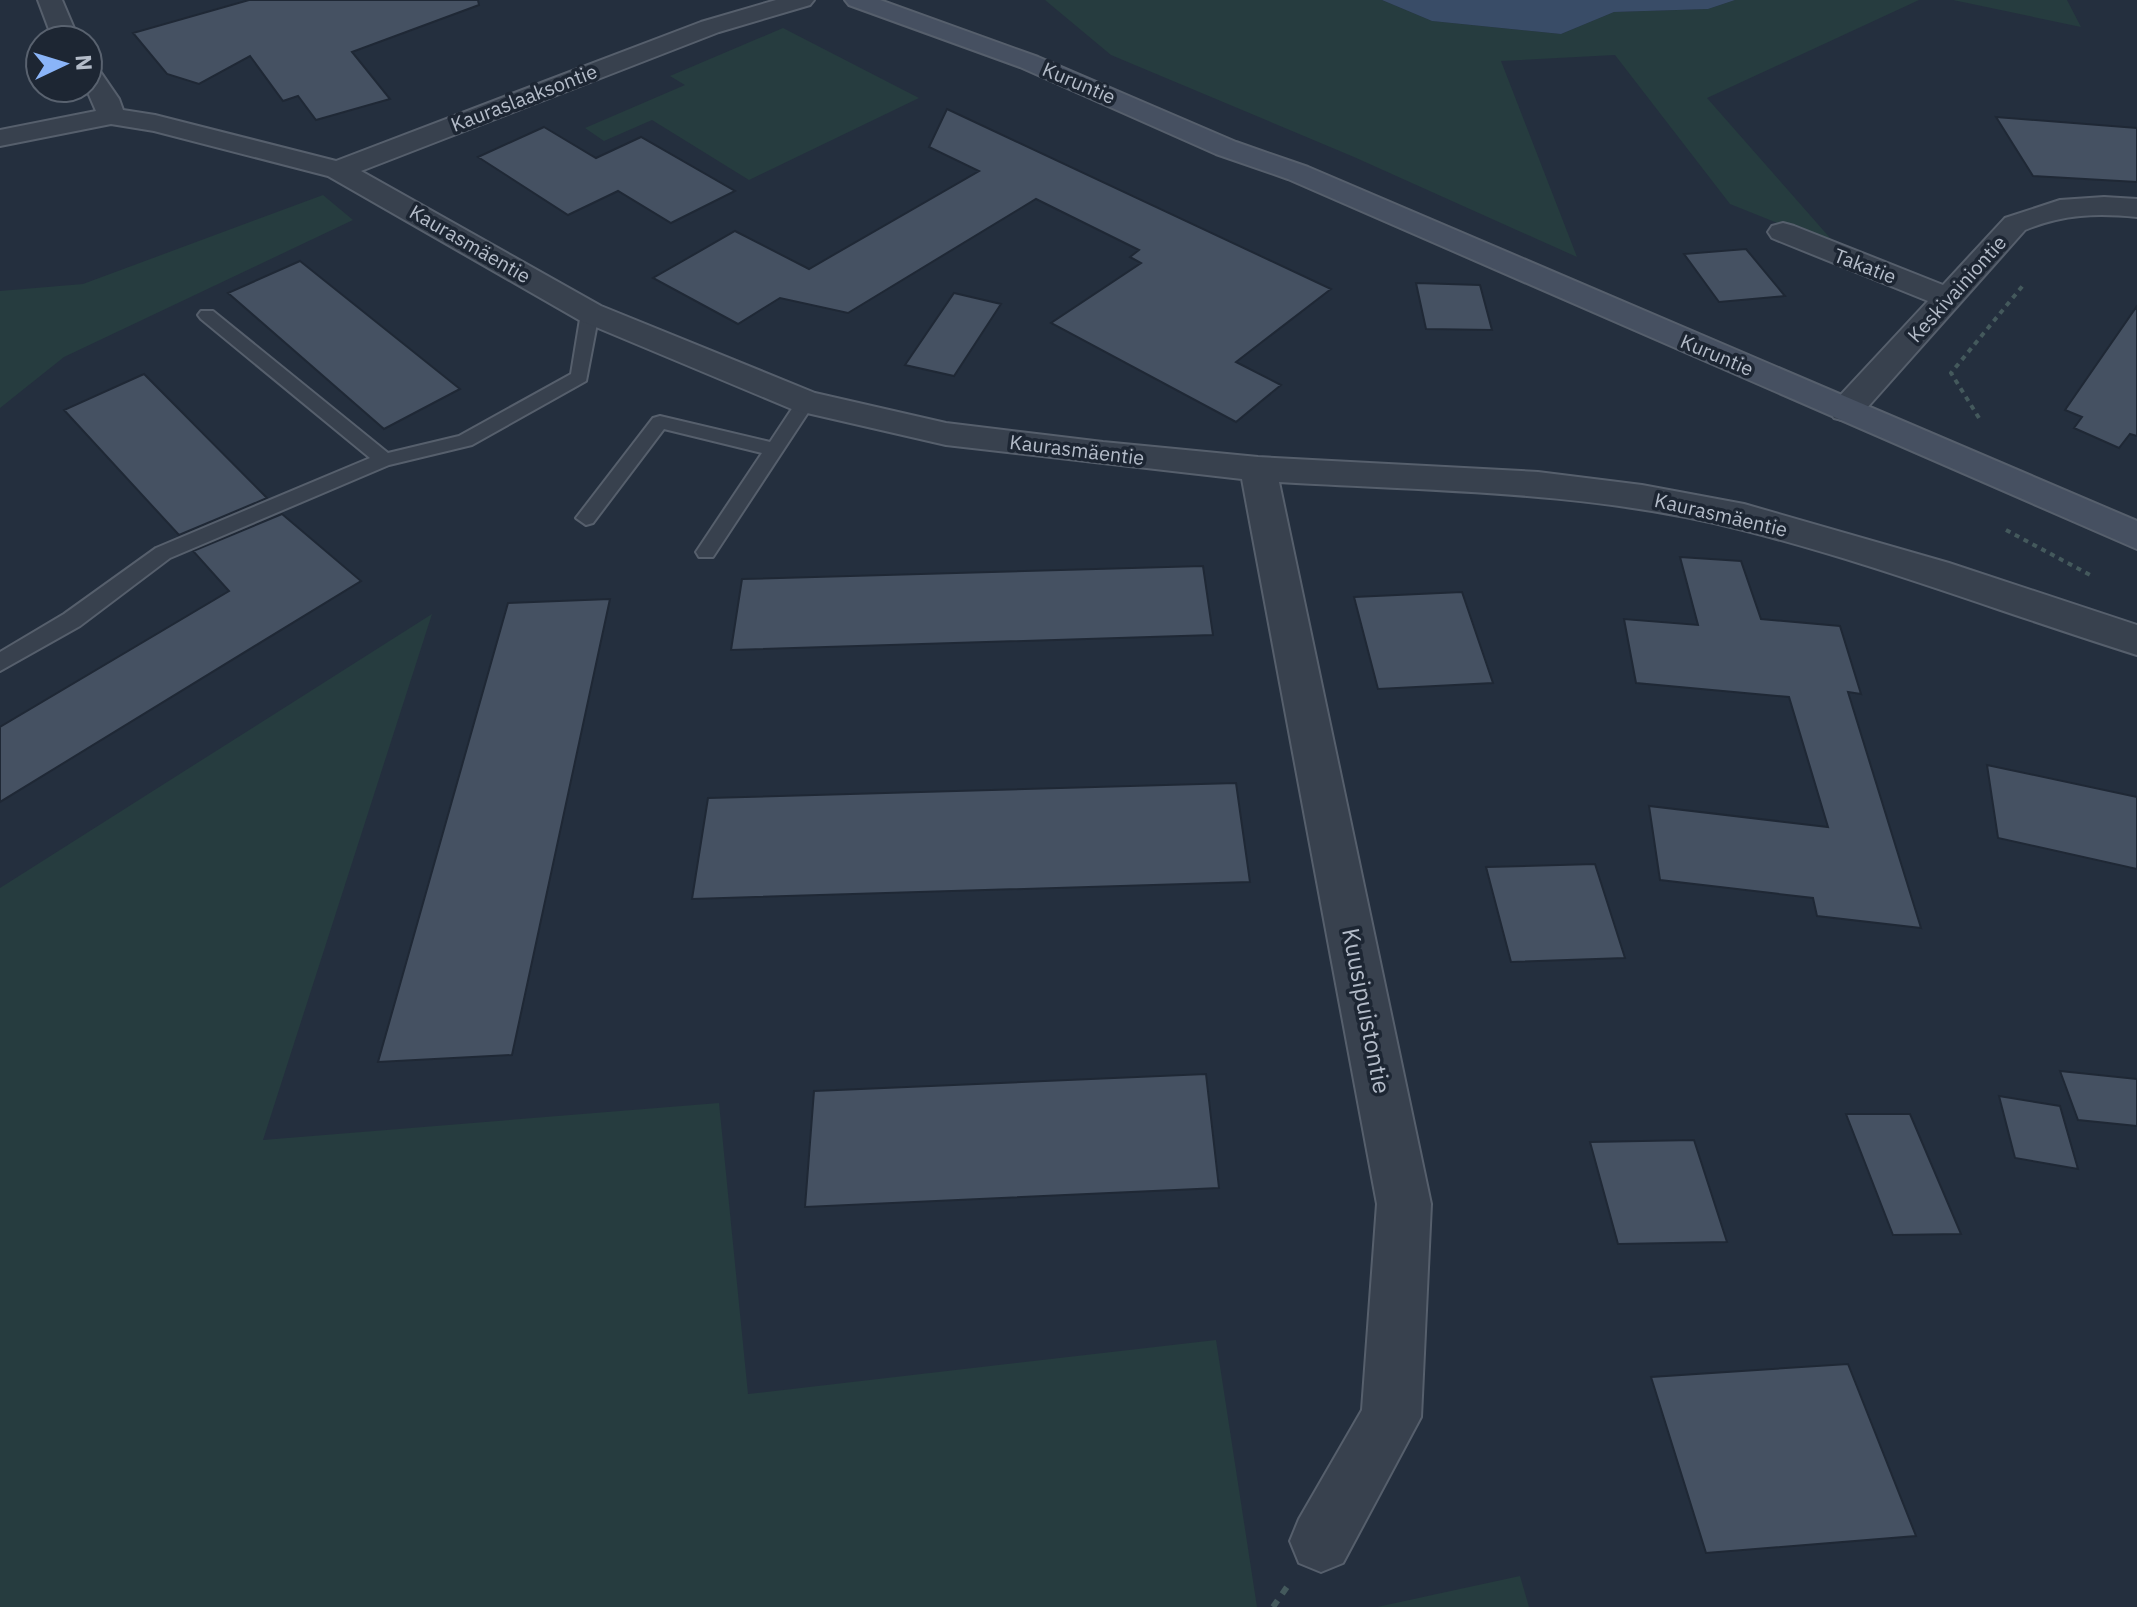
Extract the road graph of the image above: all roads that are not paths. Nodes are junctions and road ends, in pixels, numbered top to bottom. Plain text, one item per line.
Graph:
1 (50, 0) edge
2 (750, 0) edge
3 (802, 0) edge
4 (857, 0) edge
5 (938, 6) dead end
6 (60, 24) edge
7 (710, 27) junction
8 (104, 96) edge
9 (111, 116) junction
10 (0, 138) edge
11 (338, 170) junction
12 (1298, 173) junction
13 (2137, 208) edge
14 (1783, 232) dead end
15 (1948, 298) junction
16 (590, 313) junction
17 (207, 315) dead end
18 (806, 402) junction
19 (1846, 410) junction
20 (772, 449) junction
21 (384, 460) junction
22 (1258, 469) junction
23 (586, 518) dead end
24 (2137, 536) edge
25 (706, 552) dead end
26 (2137, 640) edge
27 (0, 663) edge
28 (1321, 1541) dead end

1 - 6 street
2 - 7 street, Kauraslaaksontie
3 - 7 street, Kauraslaaksontie
4 - 12 main road, Kuruntie
5 - 12 main road, Kuruntie
7 - 11 street, Kauraslaaksontie
8 - 9 street
9 - 10 street
9 - 11 street, Kaurasmäentie
11 - 16 street, Kaurasmäentie
12 - 19 main road, Kuruntie
13 - 15 street, Keskivainiontie
14 - 15 street, Takatie
15 - 19 street, Keskivainiontie
16 - 18 street, Kaurasmäentie
16 - 21 lane
17 - 21 lane
18 - 20 lane
18 - 22 street, Kaurasmäentie
19 - 24 main road, Kuruntie
20 - 23 lane
20 - 25 lane
21 - 27 lane
22 - 26 street, Kaurasmäentie
22 - 28 street, Kuusipuistontie

